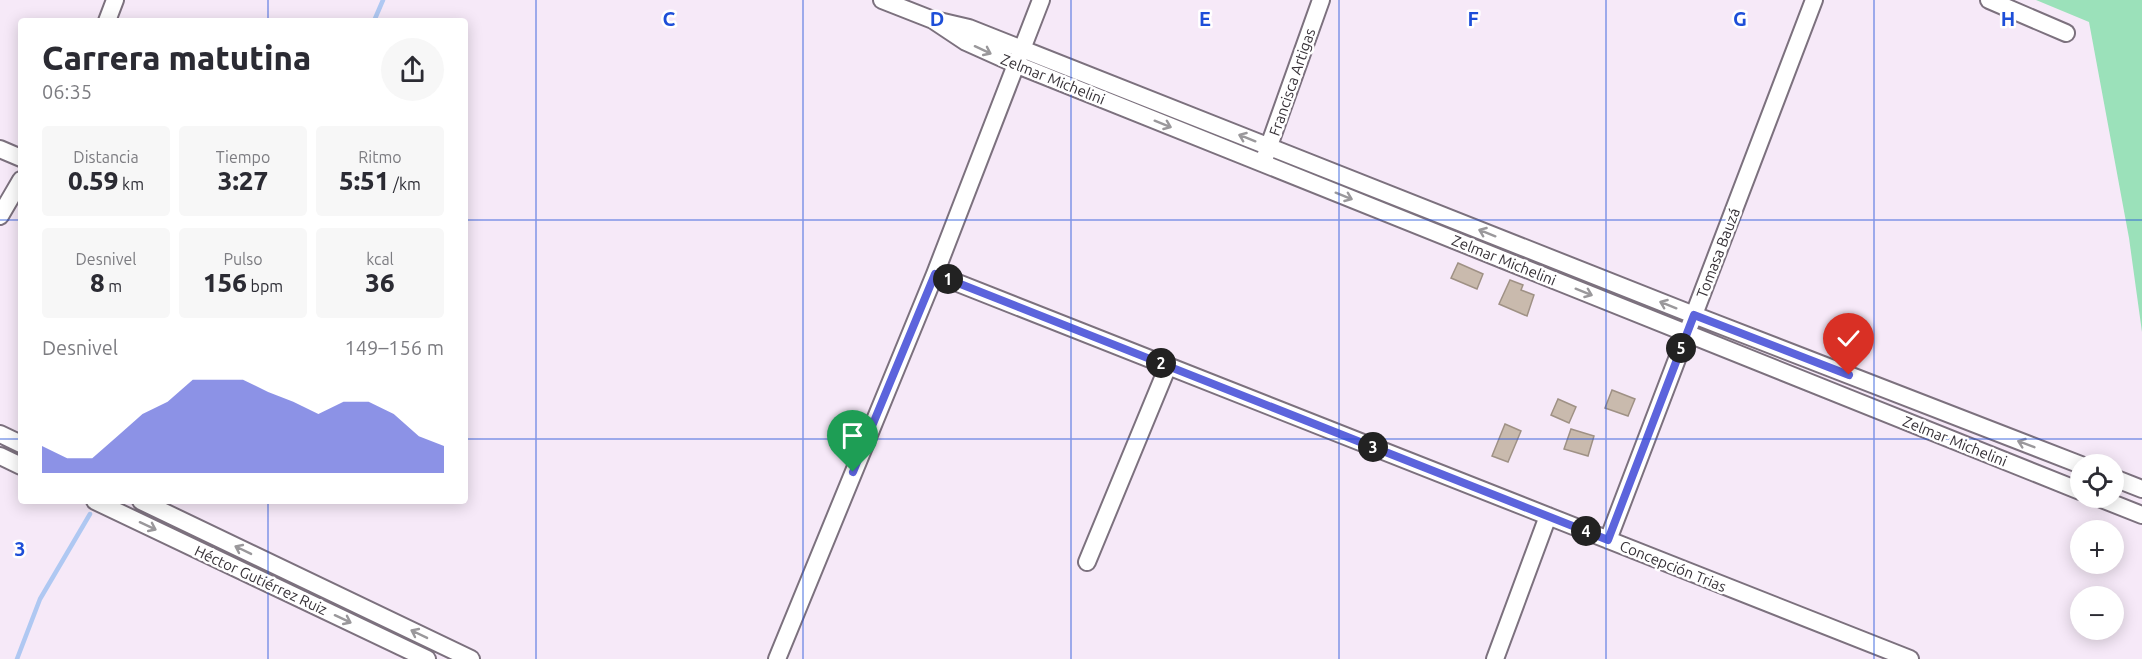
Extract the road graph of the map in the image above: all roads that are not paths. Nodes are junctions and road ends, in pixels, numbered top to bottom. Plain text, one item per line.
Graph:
1 (115, 0) edge
2 (882, 0) edge
3 (1041, 0) edge
4 (1321, 0) edge
5 (1814, 0) edge
6 (1989, 0) edge
7 (108, 18) edge
8 (2066, 33) dead end
9 (1018, 57) junction
10 (1269, 147) junction
11 (0, 149) edge
12 (18, 157) edge
13 (1262, 164) junction
14 (18, 185) edge
15 (0, 216) edge
16 (935, 274) junction
17 (1694, 315) junction
18 (1687, 334) junction
19 (1167, 366) junction
20 (0, 434) edge
21 (18, 443) edge
22 (0, 456) edge
23 (2070, 461) edge
24 (18, 465) edge
25 (2124, 482) edge
26 (2070, 486) edge
27 (2142, 489) edge
28 (101, 504) edge
29 (147, 504) edge
30 (2124, 508) edge
31 (2142, 515) edge
32 (1548, 516) junction
33 (1608, 540) junction
34 (1087, 562) dead end
35 (454, 655) edge
36 (427, 659) edge
37 (471, 659) edge
38 (777, 659) edge
39 (1496, 659) edge
40 (1910, 659) edge

1 - 7 street
2 - 9 street, Zelmar Michelini
3 - 9 street
4 - 10 street, Francisca Artigas
5 - 17 street, Tomasa Bauzá
6 - 8 street
10 -> 9 street, Zelmar Michelini
9 -> 13 street, Zelmar Michelini
9 - 16 street
10 - 13 street, Francisca Artigas
17 -> 10 street, Zelmar Michelini
11 - 12 street
13 -> 18 street, Zelmar Michelini
14 - 15 street
16 - 19 street, Concepción Trias
16 - 38 street
17 - 18 street, Tomasa Bauzá
23 -> 17 street, Zelmar Michelini
18 - 26 street, Zelmar Michelini
18 - 33 street, Tomasa Bauzá
19 - 32 street, Concepción Trias
19 - 34 street
20 - 21 street
22 - 24 street
25 - 27 street
28 -> 36 street, Héctor Gutiérrez Ruiz
35 -> 29 street, Héctor Gutiérrez Ruiz
30 - 31 street
32 - 33 street, Concepción Trias
32 - 39 street
33 - 40 street, Concepción Trias
35 - 37 street, Héctor Gutiérrez Ruiz

